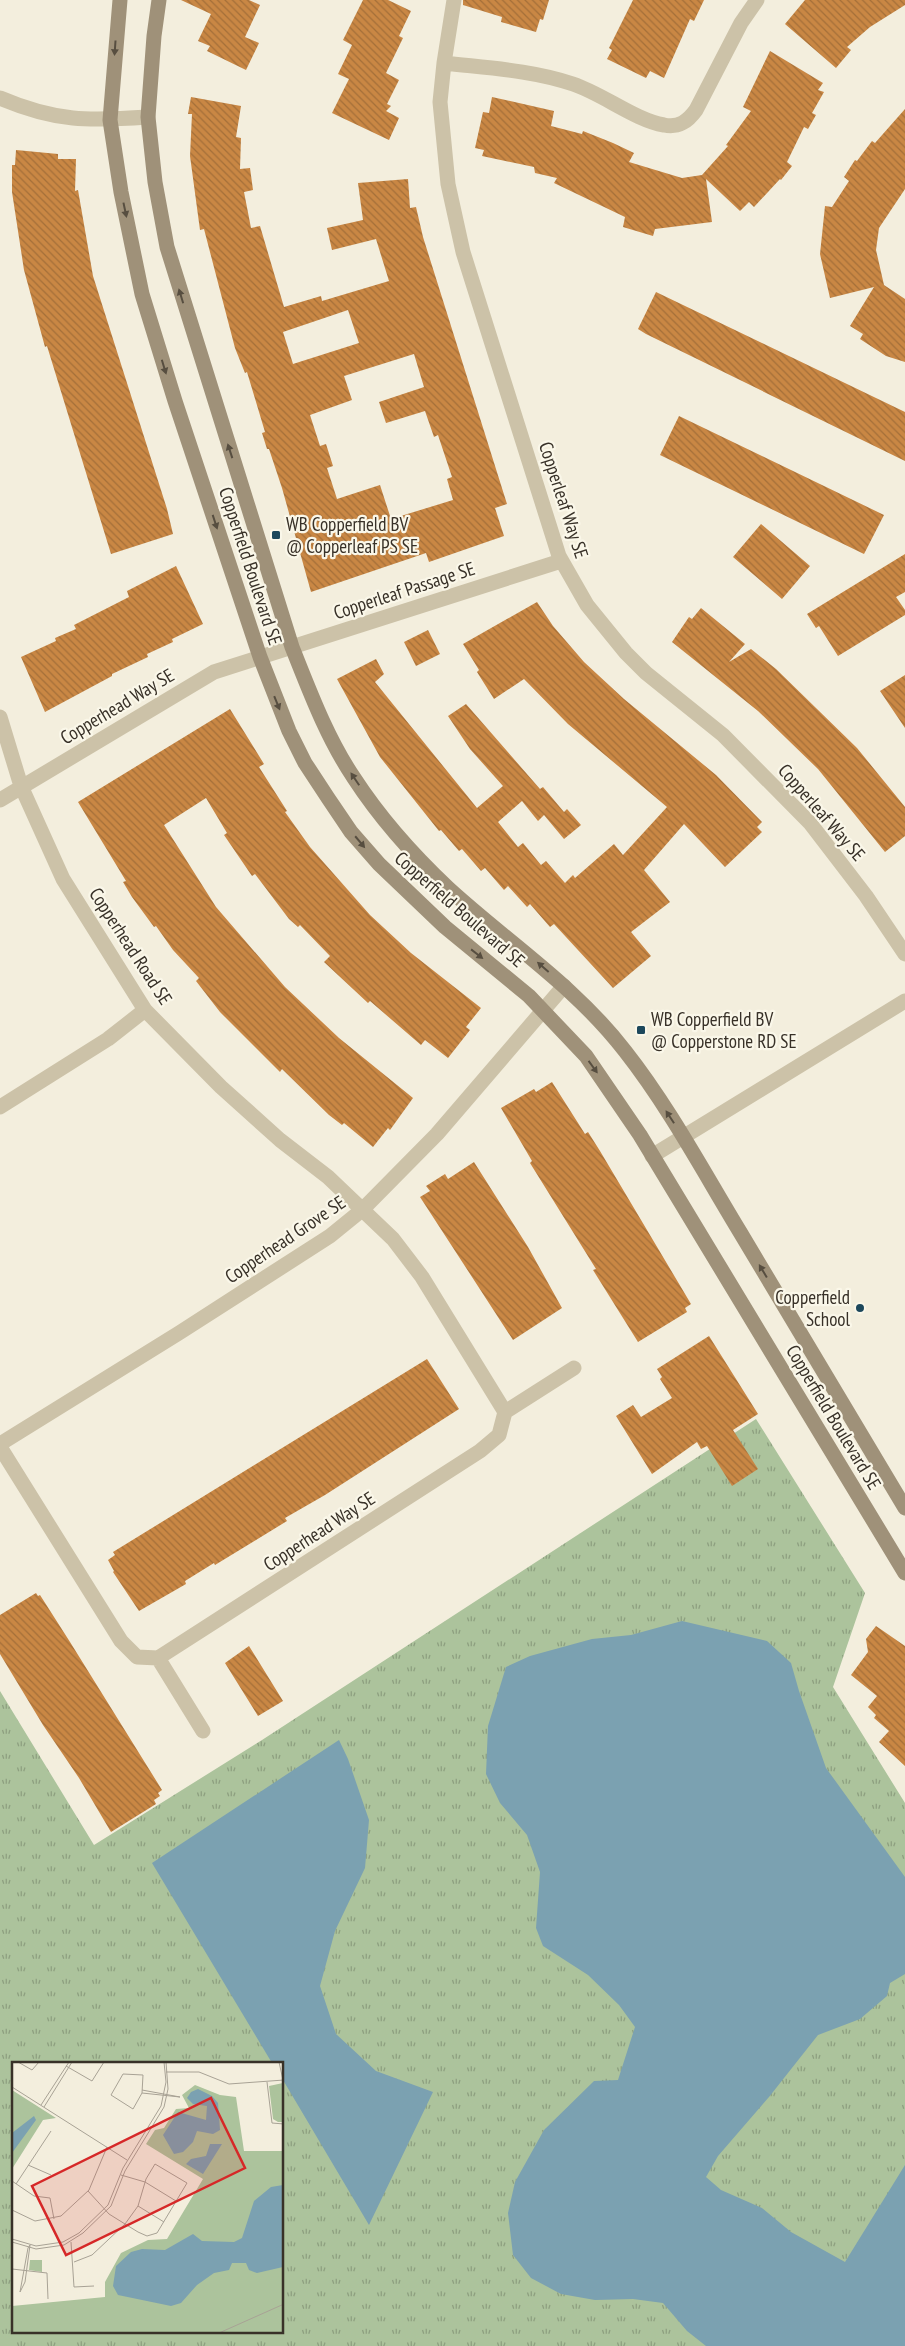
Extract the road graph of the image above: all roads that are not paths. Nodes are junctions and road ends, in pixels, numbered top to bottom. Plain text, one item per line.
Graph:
1 (120, 0) edge
2 (159, 0) edge
3 (454, 0) edge
4 (757, 0) edge
5 (444, 63) junction
6 (0, 98) edge
7 (148, 117) junction
8 (110, 120) junction
9 (561, 560) junction
10 (292, 647) junction
11 (260, 657) junction
12 (0, 717) edge
13 (22, 786) junction
14 (0, 800) edge
15 (905, 954) edge
16 (564, 986) junction
17 (905, 1001) edge
18 (146, 1010) junction
19 (544, 1010) junction
20 (0, 1106) edge
21 (683, 1137) junction
22 (652, 1156) junction
23 (362, 1210) junction
24 (574, 1368) dead end
25 (505, 1412) junction
26 (0, 1446) edge
27 (905, 1508) edge
28 (905, 1573) edge
29 (158, 1658) junction
30 (203, 1731) dead end

1 -> 8 street, Copperfield Boulevard SE
2 - 7 street, Copperfield Boulevard SE
3 - 5 street, Copperleaf Way SE
4 - 5 street
5 - 9 street, Copperleaf Way SE
6 - 8 street
7 - 8 street
10 -> 7 street, Copperfield Boulevard SE
8 -> 11 street, Copperfield Boulevard SE
9 - 10 street, Copperleaf Passage SE
9 - 15 street, Copperleaf Way SE
10 - 11 street, Copperleaf Passage SE
16 -> 10 street, Copperfield Boulevard SE
11 - 13 street, Copperhead Way SE
11 -> 19 street, Copperfield Boulevard SE
12 - 13 street, Copperhead Road SE
13 - 14 street, Copperhead Way SE
13 - 18 street, Copperhead Road SE
16 - 19 street, Copperhead Grove SE
21 -> 16 street, Copperfield Boulevard SE
17 - 21 street
18 - 20 street
18 - 23 street, Copperhead Road SE
19 -> 22 street, Copperfield Boulevard SE
19 - 23 street, Copperhead Grove SE
21 - 22 street
27 -> 21 street, Copperfield Boulevard SE
22 - 28 street, Copperfield Boulevard SE
23 - 25 street
23 - 26 street, Copperhead Grove SE
24 - 25 street
25 - 29 street, Copperhead Way SE
26 - 29 street
29 - 30 street

